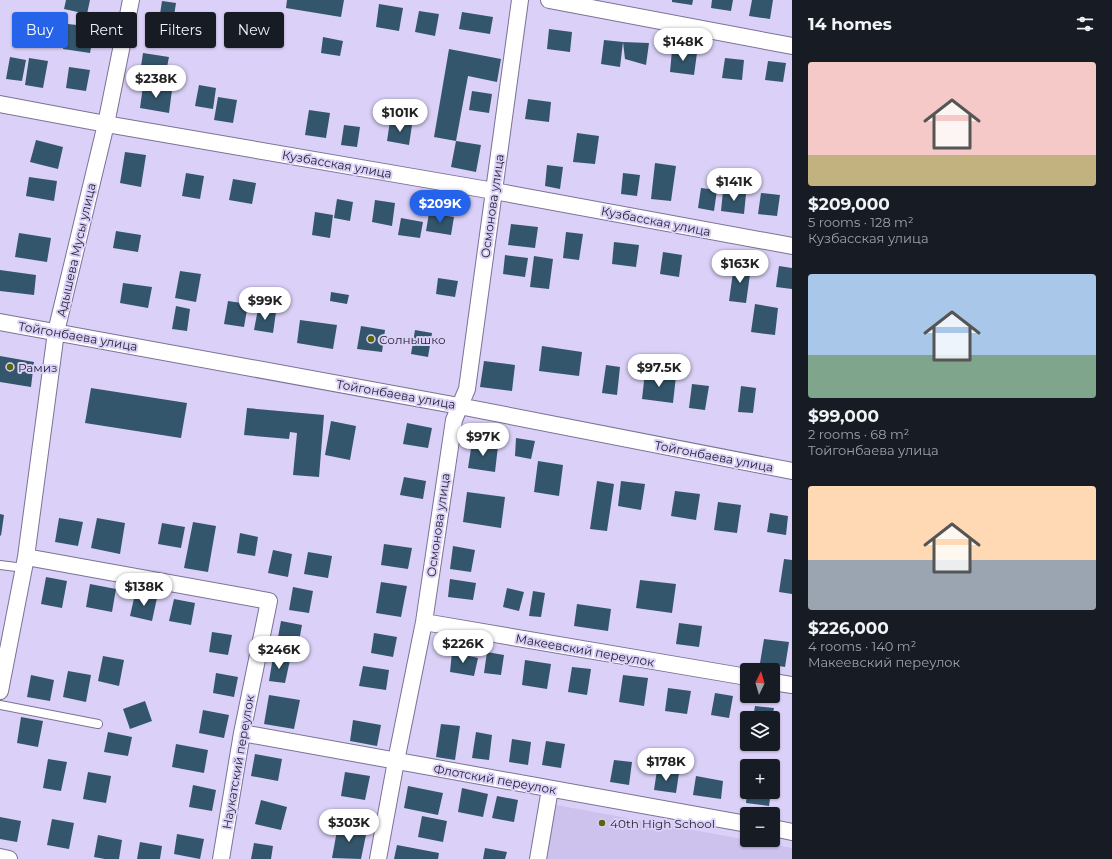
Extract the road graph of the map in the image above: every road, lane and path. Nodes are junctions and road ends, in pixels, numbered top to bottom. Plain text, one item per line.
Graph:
1 (131, 0) edge
2 (520, 0) edge
3 (549, 0) edge
4 (792, 46) edge
5 (0, 104) edge
6 (106, 124) junction
7 (494, 191) junction
8 (792, 246) edge
9 (0, 322) edge
10 (56, 332) junction
11 (460, 406) junction
12 (792, 471) edge
13 (25, 563) junction
14 (0, 565) edge
15 (424, 622) junction
16 (740, 676) edge
17 (780, 683) edge
18 (792, 685) edge
19 (0, 691) edge
20 (0, 705) edge
21 (98, 724) dead end
22 (242, 733) junction
23 (396, 761) junction
24 (550, 789) junction
25 (740, 823) edge
26 (780, 829) edge
27 (792, 832) edge
28 (0, 857) edge
29 (9, 859) edge
30 (221, 859) edge
31 (378, 859) edge
32 (538, 859) edge

1 - 6 street, Адышева Мусы улица
2 - 7 street, Осмонова улица
3 - 4 street
5 - 6 street, Кузбасская улица
6 - 7 street, Кузбасская улица
6 - 10 street, Адышева Мусы улица
7 - 8 street, Кузбасская улица
7 - 11 street, Осмонова улица
9 - 10 street, Тойгонбаева улица
10 - 11 street, Тойгонбаева улица
10 - 13 street, Адышева Мусы улица
11 - 12 street, Тойгонбаева улица
11 - 15 street, Осмонова улица
13 - 14 lane
13 - 19 street, Адышева Мусы улица
13 - 22 street, Наукатский переулок
15 - 16 street, Макеевский переулок
15 - 23 street, Осмонова улица
17 - 18 street
20 - 21 lane
22 - 23 street, Флотский переулок
22 - 30 street, Наукатский переулок
23 - 24 street, Флотский переулок
23 - 31 street, Осмонова улица
24 - 25 street, Флотский переулок
24 - 32 street
26 - 27 street
28 - 29 street

